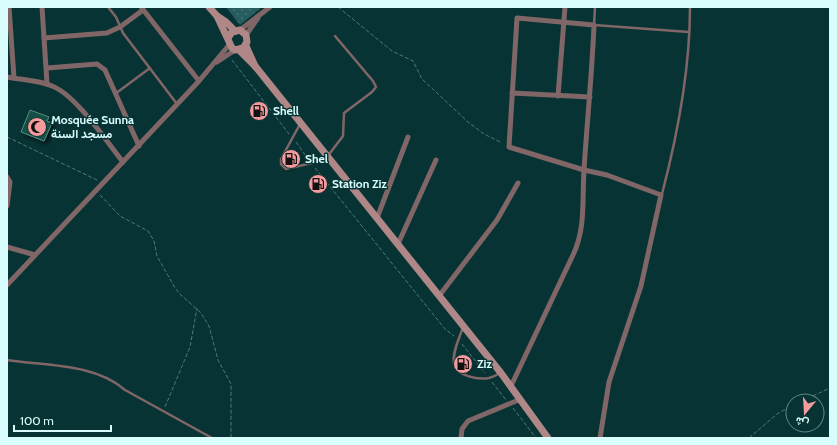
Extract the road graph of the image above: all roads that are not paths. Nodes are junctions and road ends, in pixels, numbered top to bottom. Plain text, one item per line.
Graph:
1 (9, 7) edge
2 (42, 7) edge
3 (108, 7) edge
4 (209, 7) edge
5 (270, 7) edge
6 (565, 7) edge
7 (595, 7) edge
8 (690, 7) edge
9 (142, 9) edge
10 (217, 16) junction
11 (564, 23) junction
12 (594, 25) junction
13 (120, 27) junction
14 (240, 32) junction
15 (689, 32) junction
16 (335, 36) dead end
17 (44, 38) junction
18 (236, 46) junction
19 (216, 62) junction
20 (47, 68) junction
21 (150, 68) junction
22 (7, 77) edge
23 (14, 78) junction
24 (199, 81) junction
25 (47, 84) junction
26 (512, 93) junction
27 (115, 94) junction
28 (558, 96) junction
29 (590, 98) junction
30 (178, 104) junction
31 (300, 123) junction
32 (408, 137) dead end
33 (139, 146) junction
34 (327, 157) junction
35 (436, 160) dead end
36 (123, 162) junction
37 (584, 170) junction
38 (7, 177) edge
39 (518, 183) dead end
40 (661, 195) junction
41 (7, 206) edge
42 (377, 218) junction
43 (398, 244) junction
44 (7, 247) edge
45 (34, 255) junction
46 (7, 285) edge
47 (439, 296) junction
48 (463, 327) junction
49 (7, 360) edge
50 (501, 373) junction
51 (511, 386) junction
52 (521, 399) junction
53 (212, 438) edge
54 (461, 438) edge
55 (548, 438) edge
56 (600, 438) edge

1 - 23 street
2 - 17 street
3 - 13 lane
4 - 10 main road
5 - 14 street
6 - 11 street
7 - 12 lane
8 - 15 lane
9 - 13 street
9 - 24 street
10 - 14 main road
10 - 18 main road
11 - 12 street
11 - 26 street
11 - 28 street
12 - 15 lane
12 - 29 street
13 - 17 street
13 - 21 lane
14 - 18 main road
14 - 18 main road
15 - 40 lane
16 - 34 lane
17 - 20 street
18 - 19 street
18 - 19 street
18 - 31 main road
19 - 24 street
20 - 25 street
20 - 27 street
21 - 27 lane
21 - 30 lane
22 - 23 street
23 - 25 street
24 - 30 street
25 - 36 street
26 - 28 street
26 - 37 street
27 - 33 street
28 - 29 street
29 - 37 street
30 - 33 street
31 - 34 main road
31 - 34 lane
32 - 42 street
33 - 36 street
34 - 42 main road
35 - 43 street
36 - 45 street
37 - 40 street
37 - 51 street
38 - 41 street
39 - 47 street
40 - 56 street
42 - 43 main road
43 - 47 main road
44 - 45 street
45 - 46 street
47 - 48 main road
48 - 50 main road
48 - 50 lane
49 - 53 lane
50 - 51 main road
51 - 52 main road
52 - 54 street
52 - 55 main road

